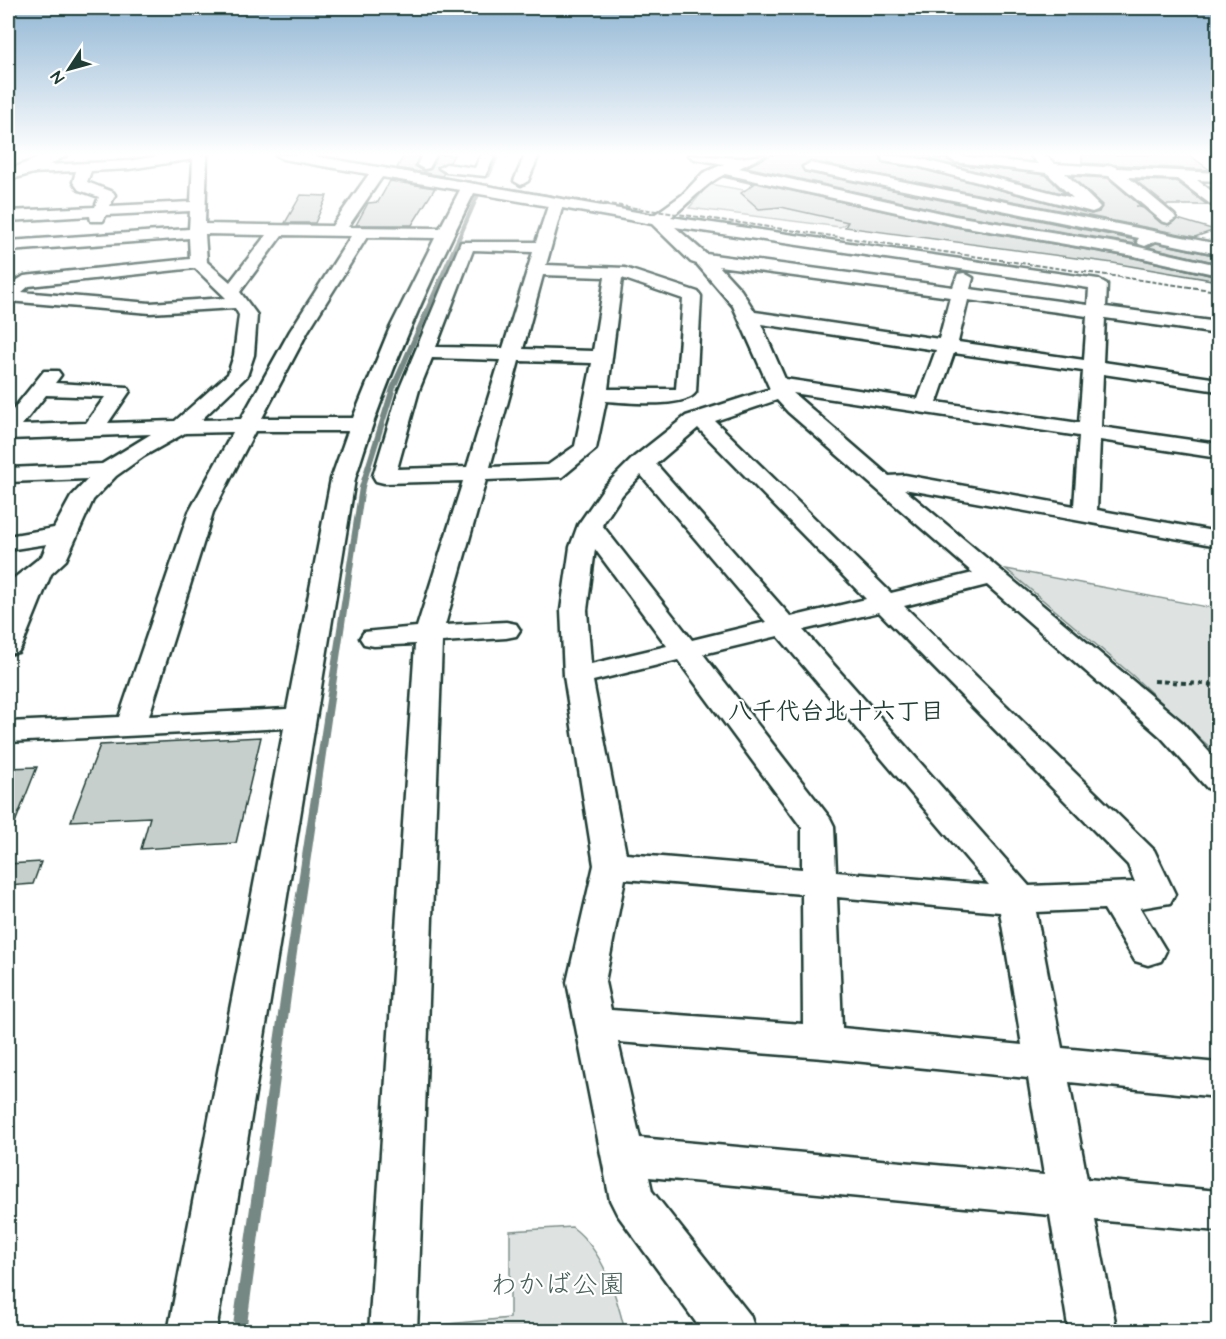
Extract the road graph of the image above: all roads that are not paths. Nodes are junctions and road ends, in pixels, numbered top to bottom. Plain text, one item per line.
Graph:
1 (97, 217) edge
2 (198, 217) edge
3 (346, 217) edge
4 (455, 217) edge
5 (552, 217) edge
6 (642, 217) edge
7 (660, 217) edge
8 (901, 217) edge
9 (1060, 217) edge
10 (947, 218) joint
11 (657, 220) junction
12 (891, 222) dead end
13 (934, 230) dead end
14 (197, 231) junction
15 (277, 231) junction
16 (336, 232) junction
17 (361, 232) junction
18 (447, 233) junction
19 (1153, 236) junction
20 (89, 240) junction
21 (8, 246) edge
22 (1218, 249) edge
23 (1129, 252) junction
24 (697, 258) junction
25 (540, 259) junction
26 (199, 263) junction
27 (967, 267) junction
28 (1218, 270) edge
29 (614, 272) junction
30 (960, 294) junction
31 (8, 296) edge
32 (236, 297) junction
33 (1095, 312) junction
34 (748, 317) junction
35 (1218, 328) edge
36 (947, 345) junction
37 (424, 352) junction
38 (512, 355) junction
39 (602, 357) junction
40 (1094, 367) junction
41 (53, 371) dead end
42 (1218, 385) edge
43 (778, 388) junction
44 (40, 389) junction
45 (597, 395) junction
46 (926, 405) junction
47 (700, 418) junction
48 (359, 424) junction
49 (250, 425) junction
50 (181, 427) junction
51 (93, 429) junction
52 (1090, 430) junction
53 (8, 431) edge
54 (1218, 451) edge
55 (642, 462) junction
56 (108, 471) junction
57 (476, 474) junction
58 (8, 476) edge
59 (886, 483) junction
60 (1085, 516) junction
61 (590, 525) junction
62 (63, 534) junction
63 (1218, 539) edge
64 (8, 543) edge
65 (40, 570) junction
66 (994, 576) junction
67 (8, 596) edge
68 (884, 602) junction
69 (786, 626) junction
70 (506, 630) dead end
71 (429, 634) junction
72 (374, 638) dead end
73 (8, 646) edge
74 (683, 650) junction
75 (578, 676) junction
76 (300, 718) junction
77 (131, 725) junction
78 (8, 732) edge
79 (1218, 781) edge
80 (611, 865) junction
81 (819, 883) junction
82 (1115, 897) junction
83 (1016, 900) junction
84 (1148, 951) dead end
85 (596, 1025) junction
86 (822, 1042) junction
87 (1046, 1065) junction
88 (1218, 1080) edge
89 (624, 1156) junction
90 (1069, 1195) junction
91 (1218, 1211) edge
92 (192, 1332) edge
93 (393, 1332) edge
94 (733, 1332) edge
95 (1093, 1332) edge

1 - 20 street
2 - 14 street
3 - 16 street
4 - 18 street
5 - 25 street
6 - 11 street
7 - 11 street
8 - 12 street
9 - 19 street
10 - 13 street
10 - 23 street
11 - 24 street
11 - 27 street
14 - 15 street
14 - 20 street
14 - 26 street
15 - 16 street
15 - 32 street
16 - 17 street
17 - 18 street
17 - 49 street
18 - 48 street
19 - 22 street
19 - 23 street
20 - 21 street
23 - 28 street
24 - 30 street
24 - 34 street
25 - 29 street
25 - 37 street
25 - 38 street
26 - 31 street
26 - 32 street
27 - 30 street
27 - 33 street
29 - 39 street
29 - 45 street
30 - 33 street
30 - 36 street
31 - 32 street
32 - 50 street
33 - 35 street
33 - 40 street
34 - 36 street
34 - 43 street
36 - 40 street
36 - 46 street
37 - 38 street
37 - 57 street
38 - 39 street
38 - 57 street
39 - 45 street
40 - 42 street
40 - 52 street
41 - 44 street
43 - 46 street
43 - 47 street
43 - 59 street
44 - 51 street
44 - 53 street
45 - 57 street
46 - 52 street
47 - 55 street
47 - 68 street
48 - 49 street
48 - 76 street
49 - 50 street
49 - 77 street
50 - 51 street
50 - 56 street
51 - 53 street
52 - 54 street
52 - 60 street
55 - 61 street
55 - 69 street
56 - 58 street
56 - 62 street
57 - 71 street
59 - 60 street
59 - 66 street
60 - 63 street
61 - 74 street
61 - 75 street
62 - 64 street
62 - 65 street
65 - 67 street
65 - 73 street
66 - 68 street
66 - 79 street
68 - 69 street
68 - 82 street
69 - 74 street
69 - 83 street
70 - 71 street
71 - 72 street
71 - 93 street
74 - 75 street
74 - 81 street
75 - 80 street
76 - 77 street
76 - 92 street
77 - 78 street
80 - 81 street
80 - 85 street
81 - 83 street
81 - 86 street
82 - 83 street
82 - 84 street
83 - 87 street
85 - 86 street
85 - 89 street
86 - 87 street
87 - 88 street
87 - 90 street
89 - 90 street
89 - 94 street
90 - 91 street
90 - 95 street

